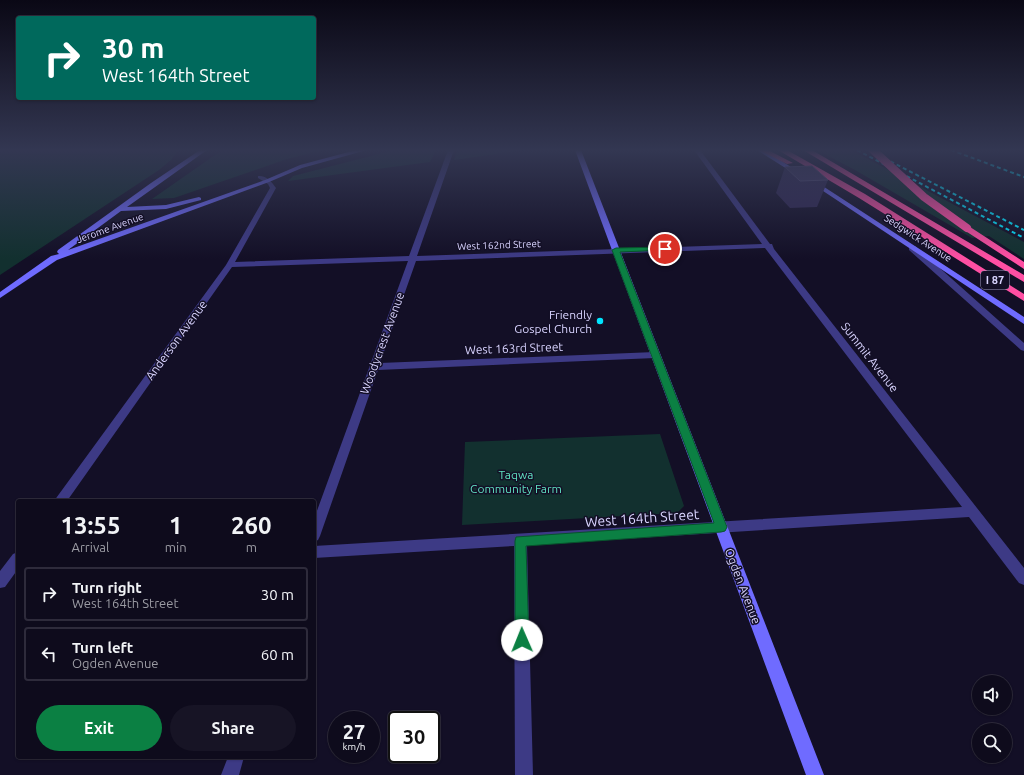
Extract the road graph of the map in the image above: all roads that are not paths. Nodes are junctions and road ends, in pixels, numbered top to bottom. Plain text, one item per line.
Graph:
1 (151, 186) edge
2 (234, 186) edge
3 (253, 186) edge
4 (272, 186) edge
5 (439, 186) edge
6 (592, 186) edge
7 (724, 186) edge
8 (819, 186) edge
9 (830, 186) edge
10 (846, 186) edge
11 (869, 186) edge
12 (911, 186) edge
13 (118, 209) junction
14 (769, 246) junction
15 (912, 248) junction
16 (616, 250) junction
17 (54, 258) junction
18 (414, 258) junction
19 (966, 262) junction
20 (230, 265) junction
21 (1024, 266) edge
22 (1024, 279) edge
23 (0, 296) edge
24 (1024, 298) edge
25 (1024, 321) edge
26 (1024, 348) edge
27 (655, 355) junction
28 (373, 367) junction
29 (61, 499) edge
30 (973, 512) junction
31 (721, 527) junction
32 (316, 530) edge
33 (520, 541) junction
34 (316, 552) edge
35 (16, 561) edge
36 (1024, 579) edge
37 (0, 582) edge
38 (235, 759) edge
39 (230, 775) edge
40 (524, 775) edge
41 (815, 775) edge

1 - 13 main road
2 - 13 main road, Jerome Avenue
3 - 17 main road, Jerome Avenue
4 - 20 street, Anderson Avenue
5 - 18 street, Woodycrest Avenue
6 - 16 main road, Ogden Avenue
7 - 14 street, Summit Avenue
8 - 15 main road, Sedgwick Avenue
9 - 19 highway
10 - 19 highway, I 87
11 - 22 highway, I 87
12 - 21 highway, bridge
13 - 17 main road
14 - 16 street, West 162nd Street
14 - 30 street, Summit Avenue
15 - 25 main road, Sedgwick Avenue
15 - 26 street
16 - 18 street, West 162nd Street
16 - 27 main road, Ogden Avenue
17 - 23 main road, Jerome Avenue
18 - 20 street, West 162nd Street
18 - 28 street, Woodycrest Avenue
19 - 24 highway, I 87
20 - 29 street, Anderson Avenue
27 - 28 street, West 163rd Street
27 - 31 main road, Ogden Avenue
28 - 32 street, Woodycrest Avenue
30 - 31 street, West 164th Street
30 - 36 street, Summit Avenue
31 - 33 street, West 164th Street
31 - 41 main road, Ogden Avenue
33 - 34 street, West 164th Street
33 - 40 street
35 - 37 street
38 - 39 street

